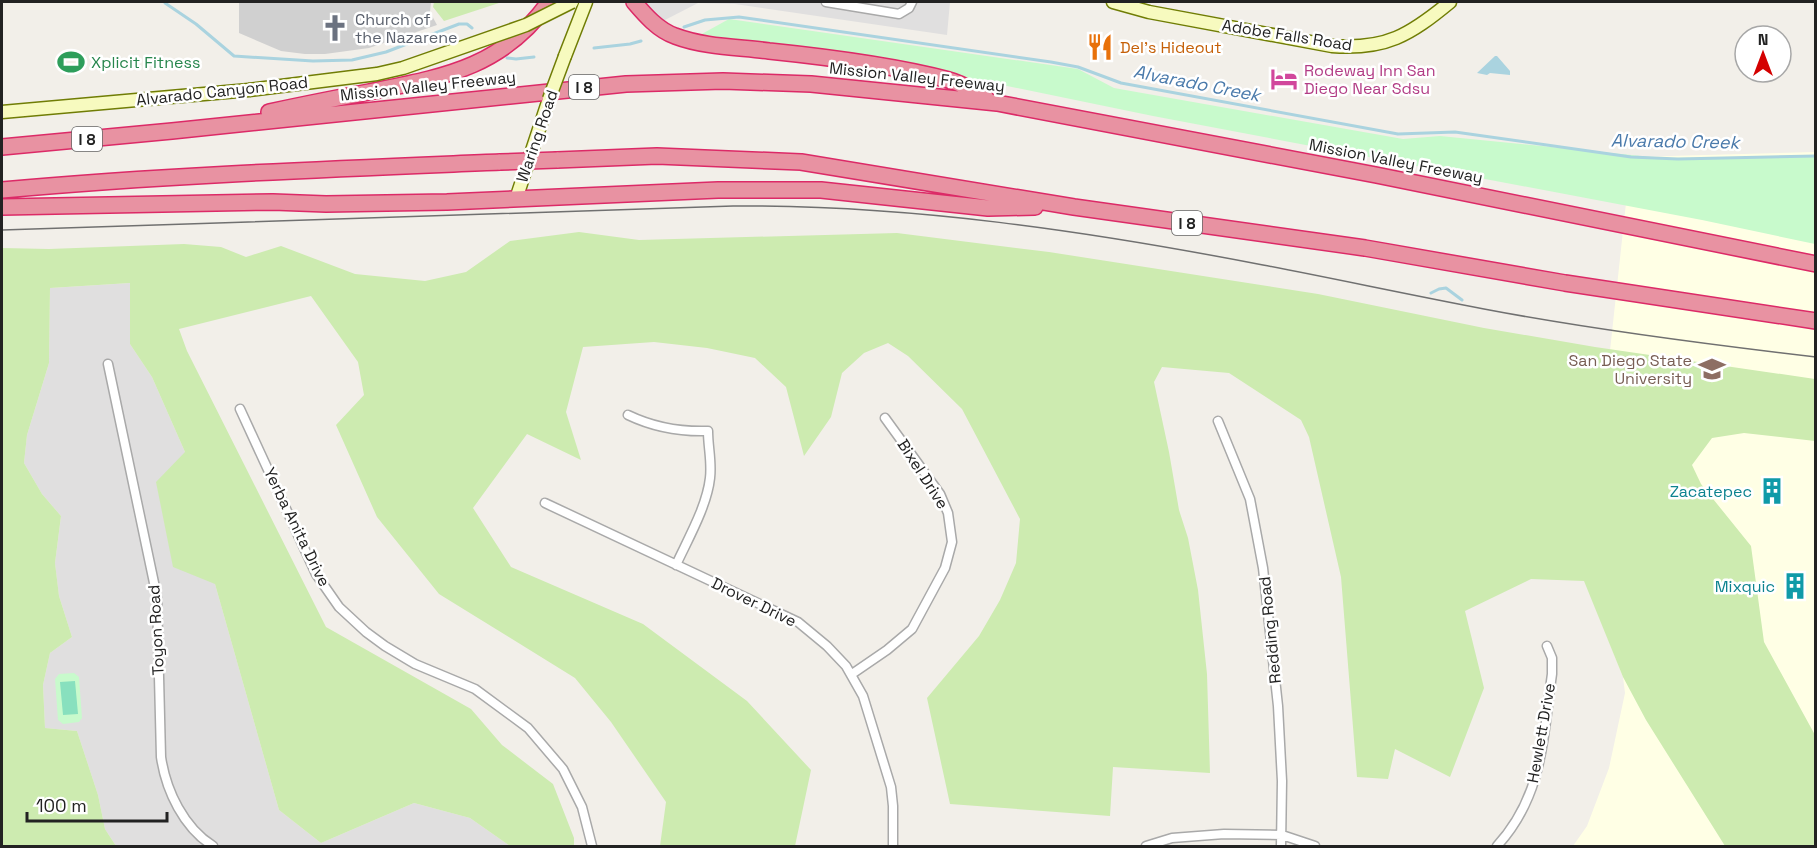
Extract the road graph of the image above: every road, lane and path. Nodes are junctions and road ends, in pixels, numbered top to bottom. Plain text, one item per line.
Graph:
1 (549, 2) edge
2 (634, 2) edge
3 (826, 2) edge
4 (1113, 2) edge
5 (1450, 2) edge
6 (582, 3) edge
7 (911, 5) edge
8 (997, 103) junction
9 (2, 112) edge
10 (172, 131) junction
11 (2, 147) edge
12 (2, 190) edge
13 (516, 199) junction
14 (2, 207) edge
15 (1074, 207) junction
16 (1815, 264) edge
17 (1815, 321) edge
18 (108, 364) dead end
19 (240, 409) dead end
20 (628, 415) dead end
21 (885, 418) dead end
22 (1218, 421) dead end
23 (545, 503) dead end
24 (676, 565) junction
25 (1547, 646) dead end
26 (852, 674) junction
27 (1282, 835) junction
28 (1172, 842) edge
29 (213, 846) edge
30 (592, 846) edge
31 (893, 846) edge
32 (1146, 846) edge
33 (1281, 846) edge
34 (1315, 846) edge
35 (1497, 846) edge

1 - 10 highway
2 - 8 highway
3 - 7 street
4 - 5 street, Adobe Falls Road
6 - 9 street, Alvarado Canyon Road, bridge
6 - 13 street, Waring Road, bridge
8 - 10 highway, Mission Valley Freeway / I 8
8 - 16 highway, Mission Valley Freeway / I 8
10 - 11 highway, Mission Valley Freeway / I 8
12 - 15 highway, I 8, bridge
13 - 14 highway
13 - 15 highway
15 - 17 highway, I 8
18 - 29 street, Toyon Road
19 - 30 street, Yerba Anita Drive
20 - 24 street
21 - 26 street, Bixel Drive
22 - 27 street, Redding Road
23 - 24 street, Drover Drive
24 - 26 street, Drover Drive
25 - 35 street, Hewlett Drive
26 - 31 street, Drover Drive
27 - 28 street
27 - 33 street, Redding Road
27 - 34 street
28 - 32 street

